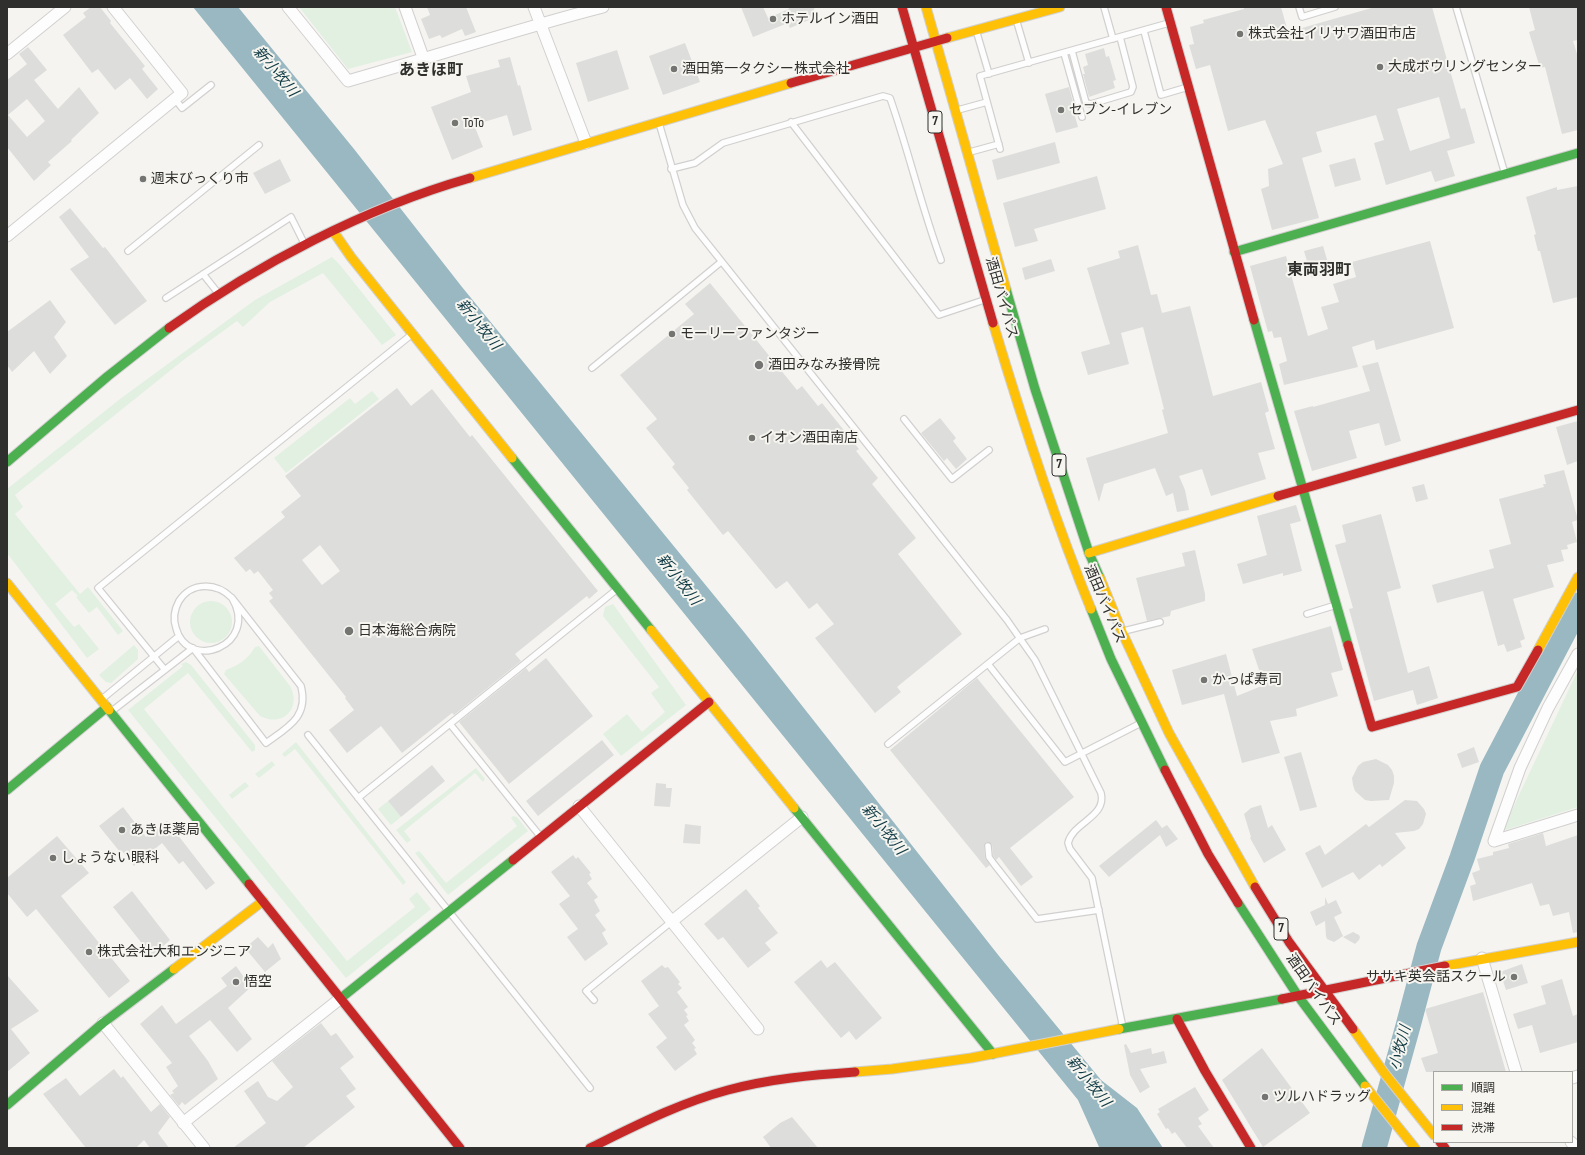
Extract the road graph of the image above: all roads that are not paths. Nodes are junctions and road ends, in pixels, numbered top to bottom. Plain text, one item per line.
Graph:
1 (65, 7) edge
2 (113, 7) edge
3 (288, 7) edge
4 (405, 7) edge
5 (534, 7) edge
6 (603, 7) edge
7 (902, 7) edge
8 (926, 7) edge
9 (1060, 7) edge
10 (1104, 7) edge
11 (1166, 7) edge
12 (1299, 7) edge
13 (1335, 7) edge
14 (1456, 7) edge
15 (1016, 19) junction
16 (541, 23) junction
17 (1170, 23) junction
18 (976, 30) junction
19 (1144, 31) junction
20 (1120, 37) junction
21 (1113, 39) junction
22 (936, 41) junction
23 (914, 47) junction
24 (1072, 51) junction
25 (1064, 53) junction
26 (7, 54) edge
27 (424, 60) junction
28 (1029, 63) junction
29 (989, 74) junction
30 (211, 85) dead end
31 (1188, 87) junction
32 (175, 99) junction
33 (987, 102) junction
34 (956, 110) junction
35 (1082, 117) dead end
36 (659, 122) junction
37 (791, 122) junction
38 (586, 143) junction
39 (259, 145) dead end
40 (968, 153) junction
41 (1578, 153) edge
42 (671, 169) junction
43 (1505, 174) junction
44 (333, 231) junction
45 (7, 236) edge
46 (305, 245) junction
47 (128, 250) dead end
48 (1234, 252) junction
49 (941, 260) dead end
50 (722, 262) junction
51 (203, 274) junction
52 (220, 295) junction
53 (166, 298) dead end
54 (987, 299) junction
55 (412, 334) junction
56 (592, 368) dead end
57 (1578, 410) edge
58 (904, 419) dead end
59 (989, 450) dead end
60 (7, 462) edge
61 (1302, 489) junction
62 (1089, 553) junction
63 (1578, 577) edge
64 (7, 583) edge
65 (618, 588) junction
66 (232, 598) junction
67 (1336, 605) junction
68 (1307, 614) dead end
69 (1160, 622) dead end
70 (1045, 629) dead end
71 (1122, 632) junction
72 (179, 636) junction
73 (1020, 638) junction
74 (193, 648) junction
75 (1578, 654) edge
76 (154, 657) junction
77 (988, 664) junction
78 (165, 670) junction
79 (709, 702) junction
80 (106, 706) junction
81 (1141, 723) junction
82 (450, 724) junction
83 (308, 735) dead end
84 (888, 744) dead end
85 (1082, 753) junction
86 (7, 790) edge
87 (358, 798) junction
88 (579, 806) junction
89 (1578, 815) edge
90 (802, 817) junction
91 (541, 837) junction
92 (988, 846) dead end
93 (263, 901) junction
94 (1098, 910) junction
95 (448, 911) junction
96 (671, 922) junction
97 (1578, 942) edge
98 (1482, 958) junction
99 (1324, 990) junction
100 (1298, 996) junction
101 (341, 998) junction
102 (594, 1000) dead end
103 (1177, 1019) junction
104 (103, 1023) junction
105 (1123, 1028) junction
106 (758, 1029) dead end
107 (993, 1054) junction
108 (1516, 1071) edge
109 (590, 1088) dead end
110 (7, 1105) edge
111 (183, 1123) junction
112 (1433, 1134) edge
113 (1413, 1146) edge
114 (595, 1147) edge
115 (204, 1148) edge
116 (460, 1148) edge
117 (1251, 1148) edge

1 - 26 street
2 - 32 street
3 - 27 street
4 - 27 street
5 - 16 street
6 - 16 street
7 - 23 main road, 酒田バイパス / 7
8 - 22 main road, 酒田バイパス / 7
9 - 15 main road
10 - 21 lane
11 - 17 main road
12 - 13 lane
14 - 43 lane
15 - 18 main road
15 - 28 lane
16 - 27 street
16 - 38 street
17 - 19 lane
17 - 31 main road
18 - 22 main road
18 - 29 lane
19 - 20 lane
19 - 31 lane
20 - 21 lane
20 - 24 lane
21 - 24 lane
22 - 23 main road
22 - 34 main road, 酒田バイパス / 7
23 - 36 main road
23 - 54 main road, 酒田バイパス / 7
24 - 25 lane
25 - 28 lane
25 - 35 lane
28 - 29 lane
29 - 33 lane
30 - 32 lane
31 - 48 main road
32 - 45 street
33 - 34 lane
33 - 40 lane
34 - 40 main road, 酒田バイパス / 7
36 - 38 main road
36 - 42 lane
37 - 42 lane
37 - 49 lane
37 - 54 lane
38 - 44 main road
39 - 47 lane
40 - 62 main road, 酒田バイパス / 7
41 - 43 main road
42 - 50 lane
43 - 48 main road
44 - 46 main road
44 - 55 main road
46 - 51 lane
46 - 52 main road
48 - 61 main road
50 - 56 lane
50 - 73 lane
51 - 52 lane
51 - 53 lane
52 - 60 main road
54 - 81 main road, 酒田バイパス / 7
55 - 65 main road
55 - 76 lane
57 - 61 main road
58 - 59 lane
61 - 62 main road
61 - 67 main road
62 - 71 main road, 酒田バイパス / 7
63 - 67 main road
64 - 80 main road
65 - 79 main road
65 - 82 lane
66 - 72 lane
66 - 74 lane
66 - 74 lane
67 - 68 lane
69 - 71 lane
70 - 73 lane
71 - 99 main road, 酒田バイパス / 7
72 - 74 lane
72 - 76 lane
73 - 77 lane
73 - 85 lane
74 - 78 lane
75 - 89 street
76 - 78 lane
76 - 80 lane
77 - 84 lane
77 - 85 lane
78 - 80 lane
79 - 88 main road
79 - 90 main road
80 - 86 main road
80 - 93 main road
81 - 85 lane
81 - 100 main road, 酒田バイパス / 7
82 - 87 lane
82 - 91 lane
83 - 87 lane
85 - 94 lane
87 - 95 lane
88 - 91 main road
88 - 96 street
90 - 96 street
90 - 107 main road
91 - 95 main road
92 - 94 lane
93 - 101 main road
93 - 104 main road
94 - 105 lane
95 - 101 main road
95 - 109 lane
96 - 102 lane
96 - 106 street
97 - 98 main road
98 - 99 main road
98 - 108 street
99 - 100 main road
99 - 112 main road, 酒田バイパス / 7
100 - 103 main road
100 - 113 main road, 酒田バイパス / 7
101 - 111 street
101 - 116 main road
103 - 105 main road
103 - 117 main road
104 - 110 main road
104 - 111 street
105 - 107 main road
107 - 114 main road
111 - 115 street

